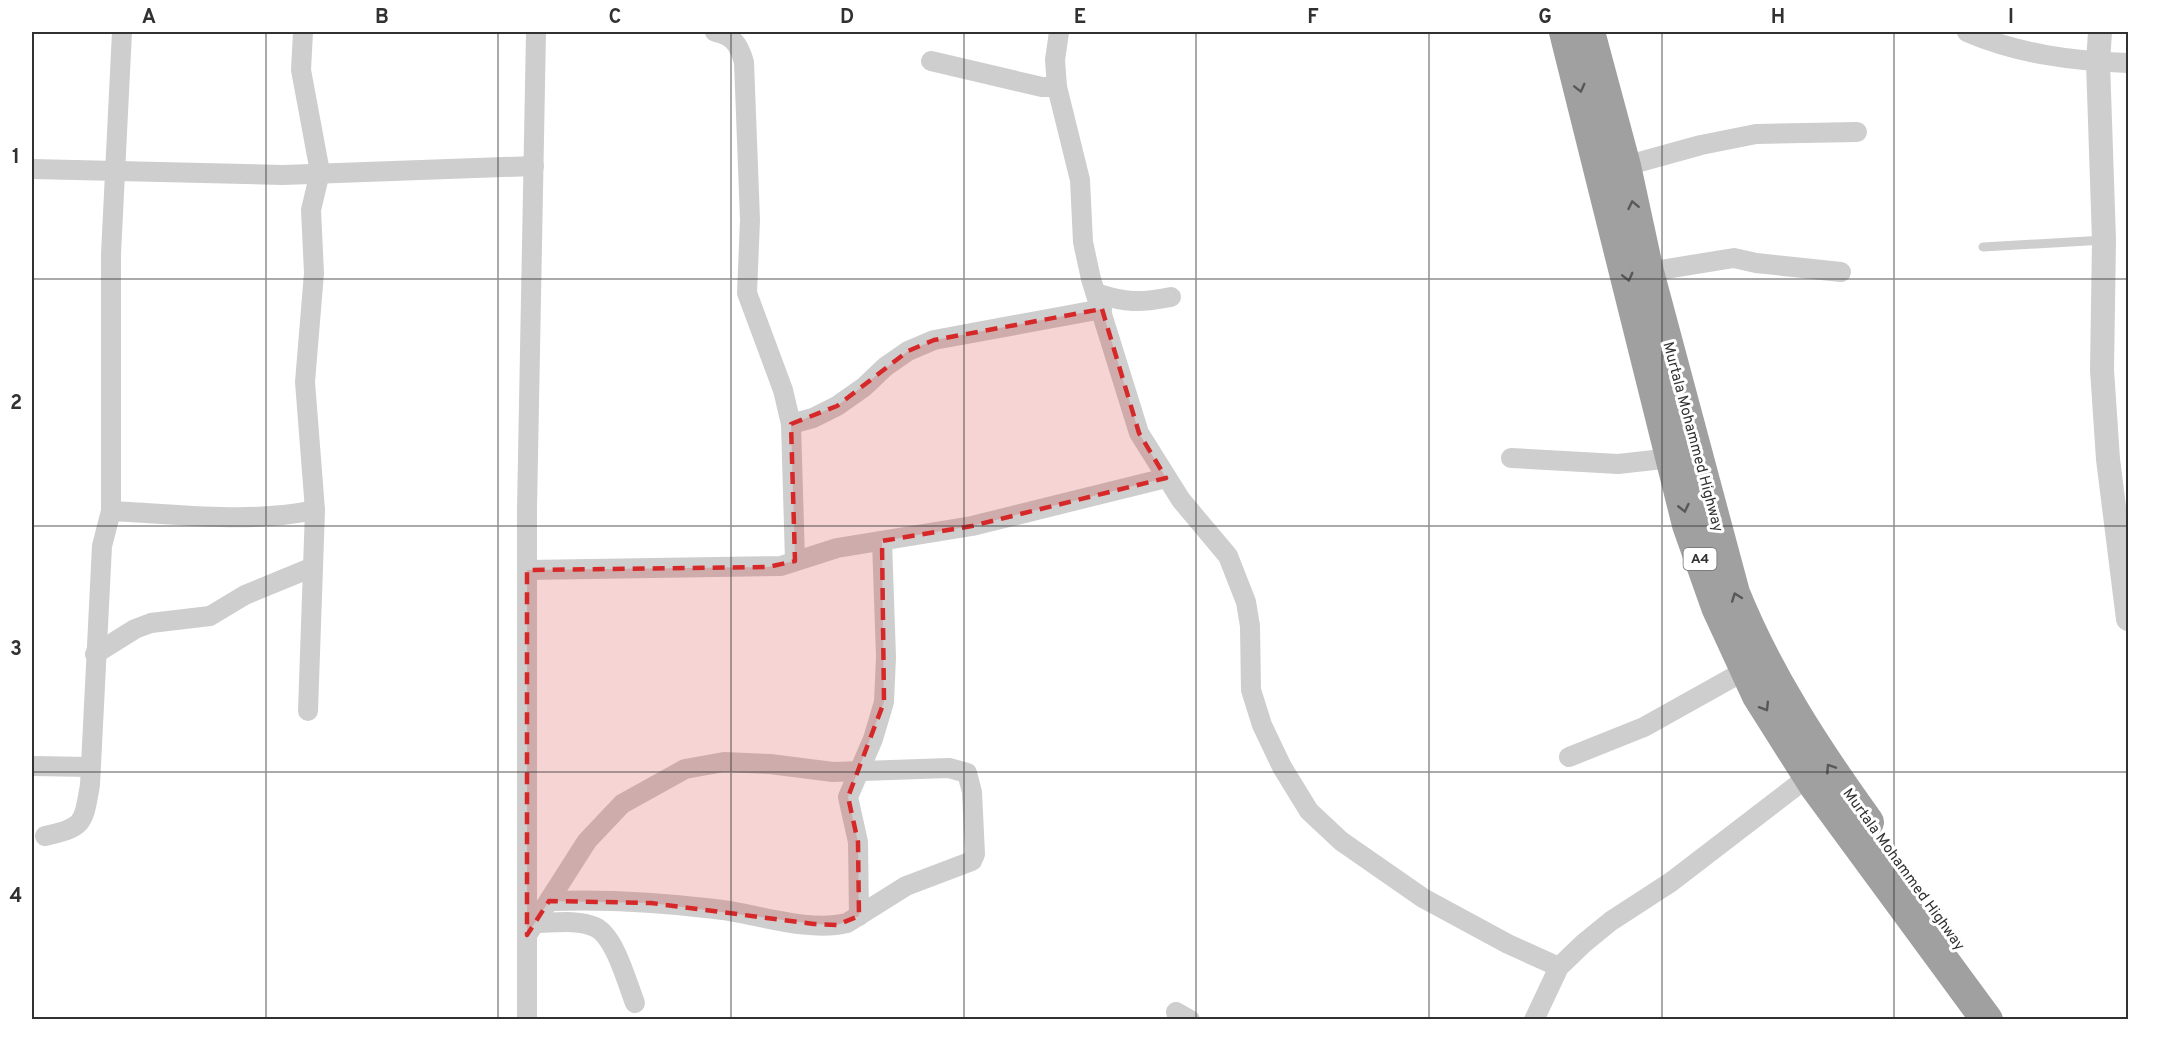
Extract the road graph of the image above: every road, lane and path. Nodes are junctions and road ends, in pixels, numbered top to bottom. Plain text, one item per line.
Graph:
1 (122, 32) edge
2 (303, 32) edge
3 (536, 32) edge
4 (715, 32) edge
5 (1059, 32) edge
6 (1565, 32) edge
7 (1589, 32) edge
8 (1967, 32) edge
9 (2100, 32) edge
10 (931, 61) dead end
11 (2098, 62) junction
12 (2128, 63) edge
13 (1057, 87) junction
14 (1857, 132) dead end
15 (534, 166) junction
16 (1625, 166) junction
17 (32, 169) edge
18 (114, 172) junction
19 (320, 172) junction
20 (2104, 240) junction
21 (1983, 247) dead end
22 (1648, 272) junction
23 (1841, 272) dead end
24 (1171, 297) dead end
25 (1099, 301) junction
26 (791, 424) junction
27 (1511, 458) dead end
28 (1672, 458) junction
29 (1166, 478) junction
30 (2121, 505) edge
31 (315, 510) junction
32 (111, 511) junction
33 (882, 541) junction
34 (795, 561) junction
35 (313, 567) junction
36 (527, 570) junction
37 (2128, 620) edge
38 (95, 654) junction
39 (1746, 670) junction
40 (308, 711) dead end
41 (1569, 757) dead end
42 (32, 766) edge
43 (90, 766) junction
44 (860, 773) junction
45 (1809, 776) junction
46 (45, 836) dead end
47 (549, 901) junction
48 (859, 916) junction
49 (531, 929) junction
50 (1559, 967) junction
51 (635, 1004) dead end
52 (1978, 1017) edge
53 (528, 1020) edge
54 (1534, 1020) edge
55 (2011, 1020) edge

1 - 18 street
2 - 19 street
3 - 15 street
4 - 26 street
5 - 13 street
6 -> 28 highway, A4
7 - 16 highway, Murtala Mohammed Highway / A4
8 - 11 street
9 - 11 street
10 - 13 street
11 - 12 street
11 - 20 street
13 - 25 street
14 - 16 street
15 - 19 street
15 - 36 street
22 -> 16 highway, Murtala Mohammed Highway / A4
17 - 18 street
18 - 19 street
18 - 32 street
19 - 31 street
20 - 21 lane
20 - 30 street
22 - 23 street
55 -> 22 highway, Murtala Mohammed Highway / A4
24 - 25 street
25 - 26 street
25 - 29 street
26 - 34 street
27 - 28 street
28 -> 39 highway, A4
29 - 33 street
29 - 50 street
30 - 37 street
31 - 32 street
31 - 35 street
32 - 38 street
33 - 34 street
33 - 44 street
34 - 36 street
35 - 38 street
35 - 40 street
36 - 49 street
38 - 43 street
39 - 41 street
39 -> 45 highway, A4
42 - 43 street
43 - 46 street
44 - 47 street
44 - 48 street
44 - 48 street
45 - 50 street
45 - 52 highway, A4
47 - 48 street
47 - 49 street
49 - 51 street
49 - 53 street
50 - 54 street

